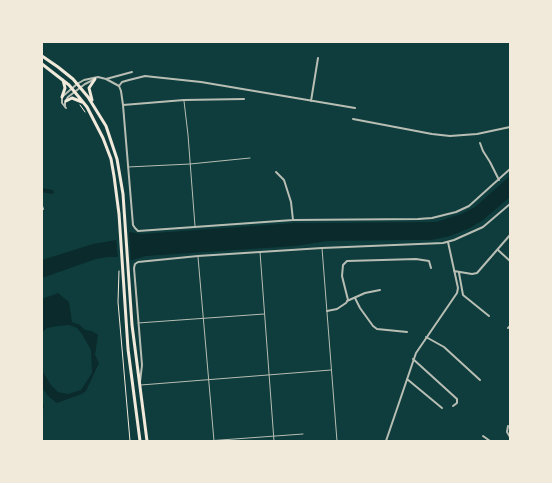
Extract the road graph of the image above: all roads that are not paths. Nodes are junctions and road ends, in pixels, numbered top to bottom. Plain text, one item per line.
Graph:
1 (42, 56) edge
2 (318, 58) dead end
3 (42, 64) edge
4 (132, 72) dead end
5 (97, 78) junction
6 (62, 79) junction
7 (106, 79) junction
8 (77, 84) junction
9 (119, 86) junction
10 (80, 87) junction
11 (71, 88) junction
12 (75, 92) junction
13 (62, 97) junction
14 (184, 100) junction
15 (244, 100) dead end
16 (66, 101) junction
17 (311, 101) junction
18 (94, 105) junction
19 (123, 105) junction
20 (87, 106) junction
21 (355, 108) dead end
22 (352, 119) dead end
23 (510, 127) edge
24 (480, 143) dead end
25 (250, 158) dead end
26 (190, 164) junction
27 (128, 167) junction
28 (510, 169) edge
29 (276, 172) dead end
30 (499, 180) junction
31 (510, 204) edge
32 (293, 220) junction
33 (195, 226) junction
34 (510, 235) edge
35 (507, 238) junction
36 (510, 241) edge
37 (448, 242) junction
38 (322, 248) junction
39 (498, 250) junction
40 (260, 252) junction
41 (198, 256) junction
42 (510, 261) edge
43 (431, 268) dead end
44 (454, 271) junction
45 (459, 272) junction
46 (380, 290) dead end
47 (355, 298) junction
48 (348, 301) junction
49 (327, 311) junction
50 (264, 314) junction
51 (489, 316) dead end
52 (204, 318) junction
53 (138, 323) junction
54 (407, 332) dead end
55 (426, 337) junction
56 (413, 359) junction
57 (331, 370) junction
58 (269, 375) junction
59 (209, 379) junction
60 (407, 379) junction
61 (480, 380) dead end
62 (140, 385) junction
63 (453, 406) dead end
64 (442, 408) dead end
65 (508, 426) dead end
66 (303, 434) dead end
67 (274, 436) junction
68 (483, 436) dead end
69 (510, 437) edge
70 (140, 441) edge
71 (147, 441) edge
72 (207, 441) edge
73 (214, 441) edge
74 (274, 441) edge
75 (337, 441) edge
76 (386, 441) edge
77 (490, 441) edge

1 - 8 main road
2 - 17 street
3 - 6 main road
4 - 7 street
5 - 7 street
5 - 8 street
5 - 10 street
5 - 18 main road
6 - 11 main road
6 - 13 main road
7 - 9 street
8 - 10 main road
8 - 11 street
9 - 17 street
9 - 19 street
10 - 12 street
10 - 18 main road
11 - 12 main road
11 - 13 street
12 - 16 street
12 - 20 main road
13 - 16 street
14 - 15 street
14 - 19 street
14 - 26 lane
16 - 20 main road
17 - 21 street
18 - 62 main road
19 - 27 street
20 - 70 main road
22 - 23 street
24 - 30 street
25 - 26 lane
26 - 27 lane
26 - 33 lane
27 - 33 street
28 - 30 street
29 - 32 street
30 - 32 street
31 - 37 street
32 - 33 street
34 - 35 street
35 - 36 street
35 - 39 street
37 - 38 street
37 - 44 street
38 - 40 street
38 - 49 lane
39 - 42 street
39 - 45 street
40 - 41 street
40 - 50 lane
41 - 52 lane
41 - 53 street
43 - 48 street
44 - 45 street
44 - 55 street
45 - 51 street
46 - 47 street
47 - 48 street
47 - 54 street
48 - 49 street
49 - 57 lane
50 - 52 lane
50 - 58 lane
52 - 53 lane
52 - 59 lane
53 - 62 street
55 - 56 street
55 - 61 street
56 - 60 street
56 - 63 street
57 - 58 lane
57 - 75 lane
58 - 59 lane
58 - 67 lane
59 - 62 lane
59 - 73 lane
60 - 64 street
60 - 76 street
62 - 71 main road
65 - 69 street
66 - 67 lane
67 - 73 lane
67 - 74 lane
68 - 77 street
72 - 73 lane

